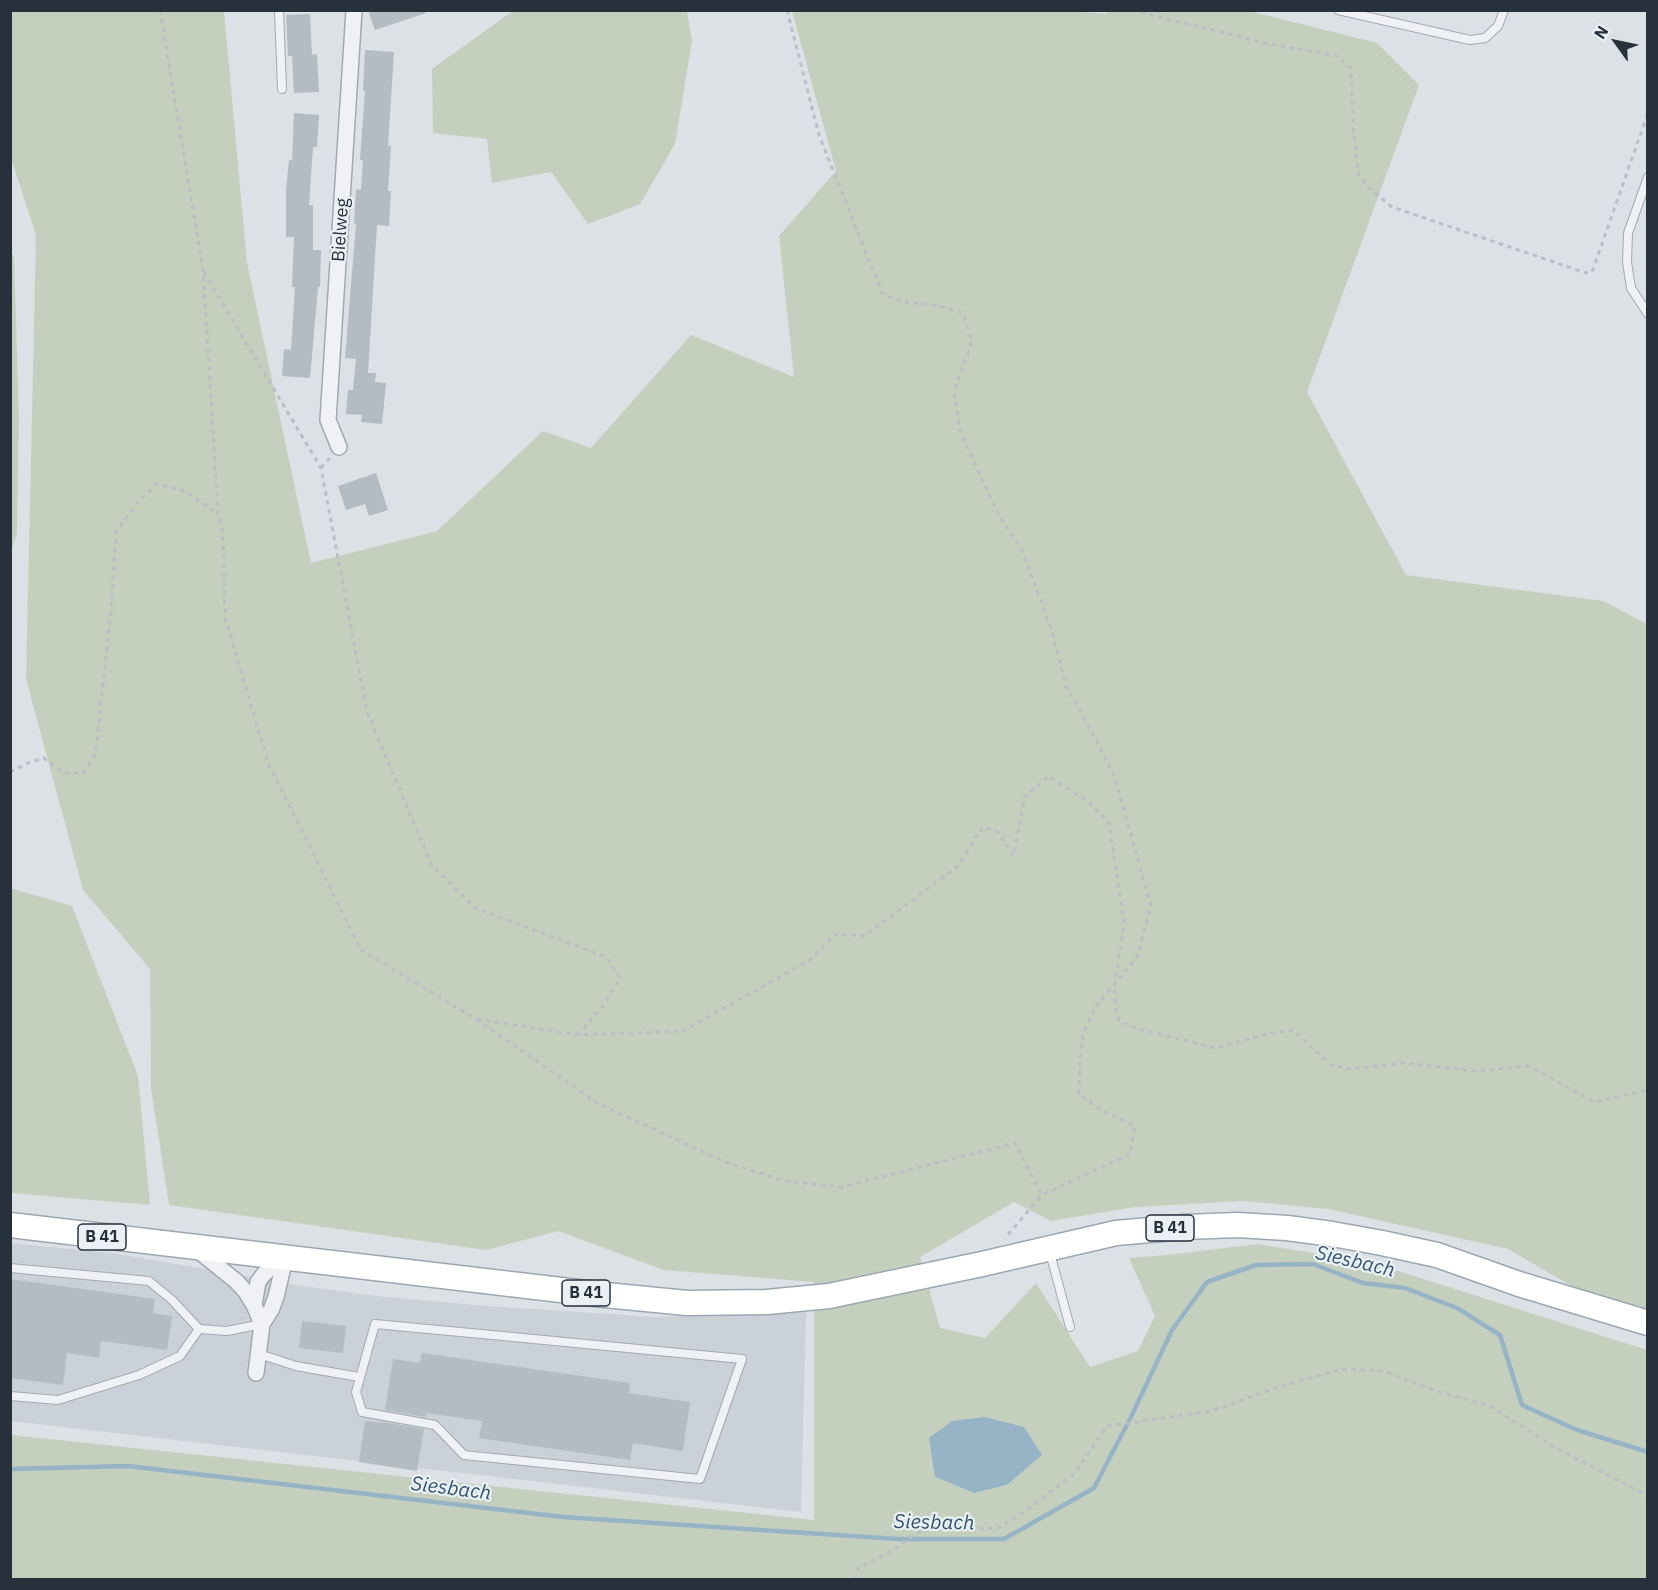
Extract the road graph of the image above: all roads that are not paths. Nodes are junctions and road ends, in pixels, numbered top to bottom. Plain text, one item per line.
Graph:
1 (279, 10) edge
2 (354, 10) edge
3 (1338, 10) edge
4 (1504, 10) edge
5 (282, 88) dead end
6 (1647, 177) edge
7 (1647, 314) edge
8 (339, 447) dead end
9 (10, 1225) edge
10 (194, 1247) junction
11 (1049, 1248) junction
12 (285, 1258) junction
13 (10, 1269) edge
14 (254, 1305) junction
15 (1647, 1323) edge
16 (262, 1324) junction
17 (1070, 1327) dead end
18 (199, 1329) junction
19 (259, 1354) junction
20 (256, 1373) dead end
21 (359, 1377) junction
22 (10, 1396) edge

1 - 5 lane
2 - 8 street, Bielweg
3 - 4 lane
6 - 7 lane
9 - 10 main road, B 41
10 - 12 main road, B 41
10 - 14 street
11 - 12 main road, B 41
11 - 15 main road, B 41
11 - 17 lane
12 - 14 street
12 - 16 street
13 - 18 lane
14 - 16 street
16 - 18 lane
16 - 19 street
18 - 22 lane
19 - 20 street
19 - 21 lane
21 - 21 lane

